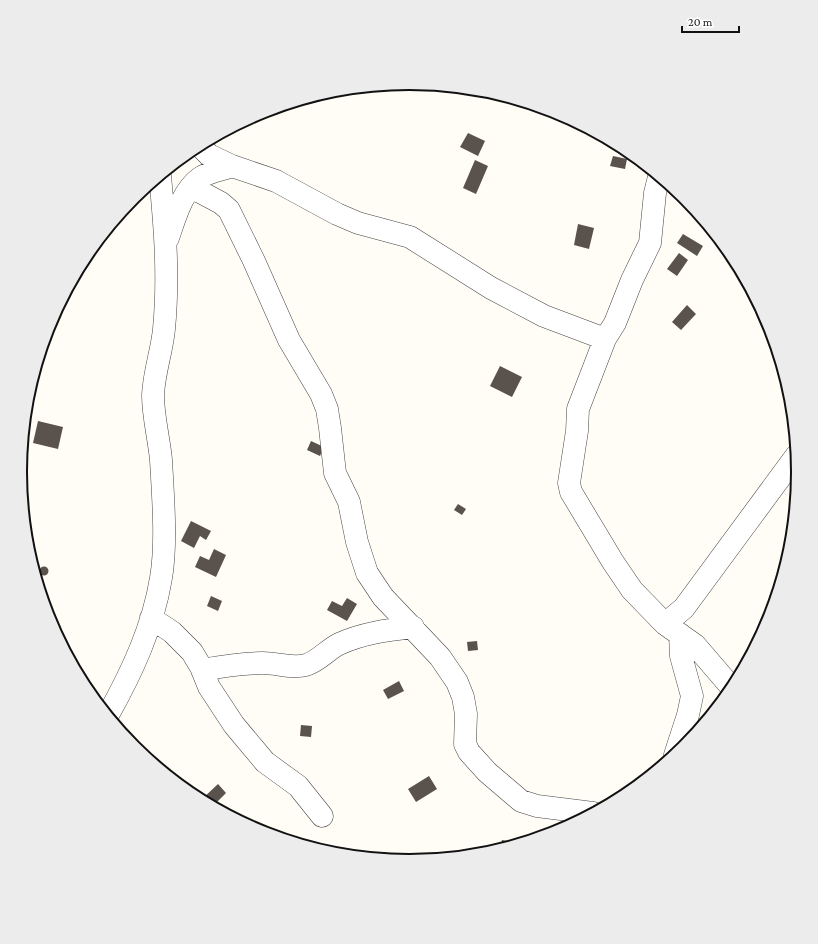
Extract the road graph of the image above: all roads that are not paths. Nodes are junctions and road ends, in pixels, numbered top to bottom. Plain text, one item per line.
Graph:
1 (204, 150) edge
2 (232, 166) junction
3 (161, 182) edge
4 (658, 182) edge
5 (191, 187) junction
6 (166, 242) junction
7 (605, 339) junction
8 (791, 463) edge
9 (151, 618) junction
10 (414, 627) junction
11 (673, 629) junction
12 (202, 670) junction
13 (728, 683) edge
14 (111, 710) edge
15 (679, 742) edge
16 (584, 812) edge
17 (322, 816) dead end

1 - 2 street
2 - 5 street
2 - 7 street
3 - 6 street
4 - 7 street
5 - 6 street
5 - 10 street
6 - 9 street
7 - 11 street
8 - 11 street
9 - 12 street
9 - 14 street
10 - 12 street
10 - 16 street
11 - 13 street
11 - 15 street
12 - 17 street

